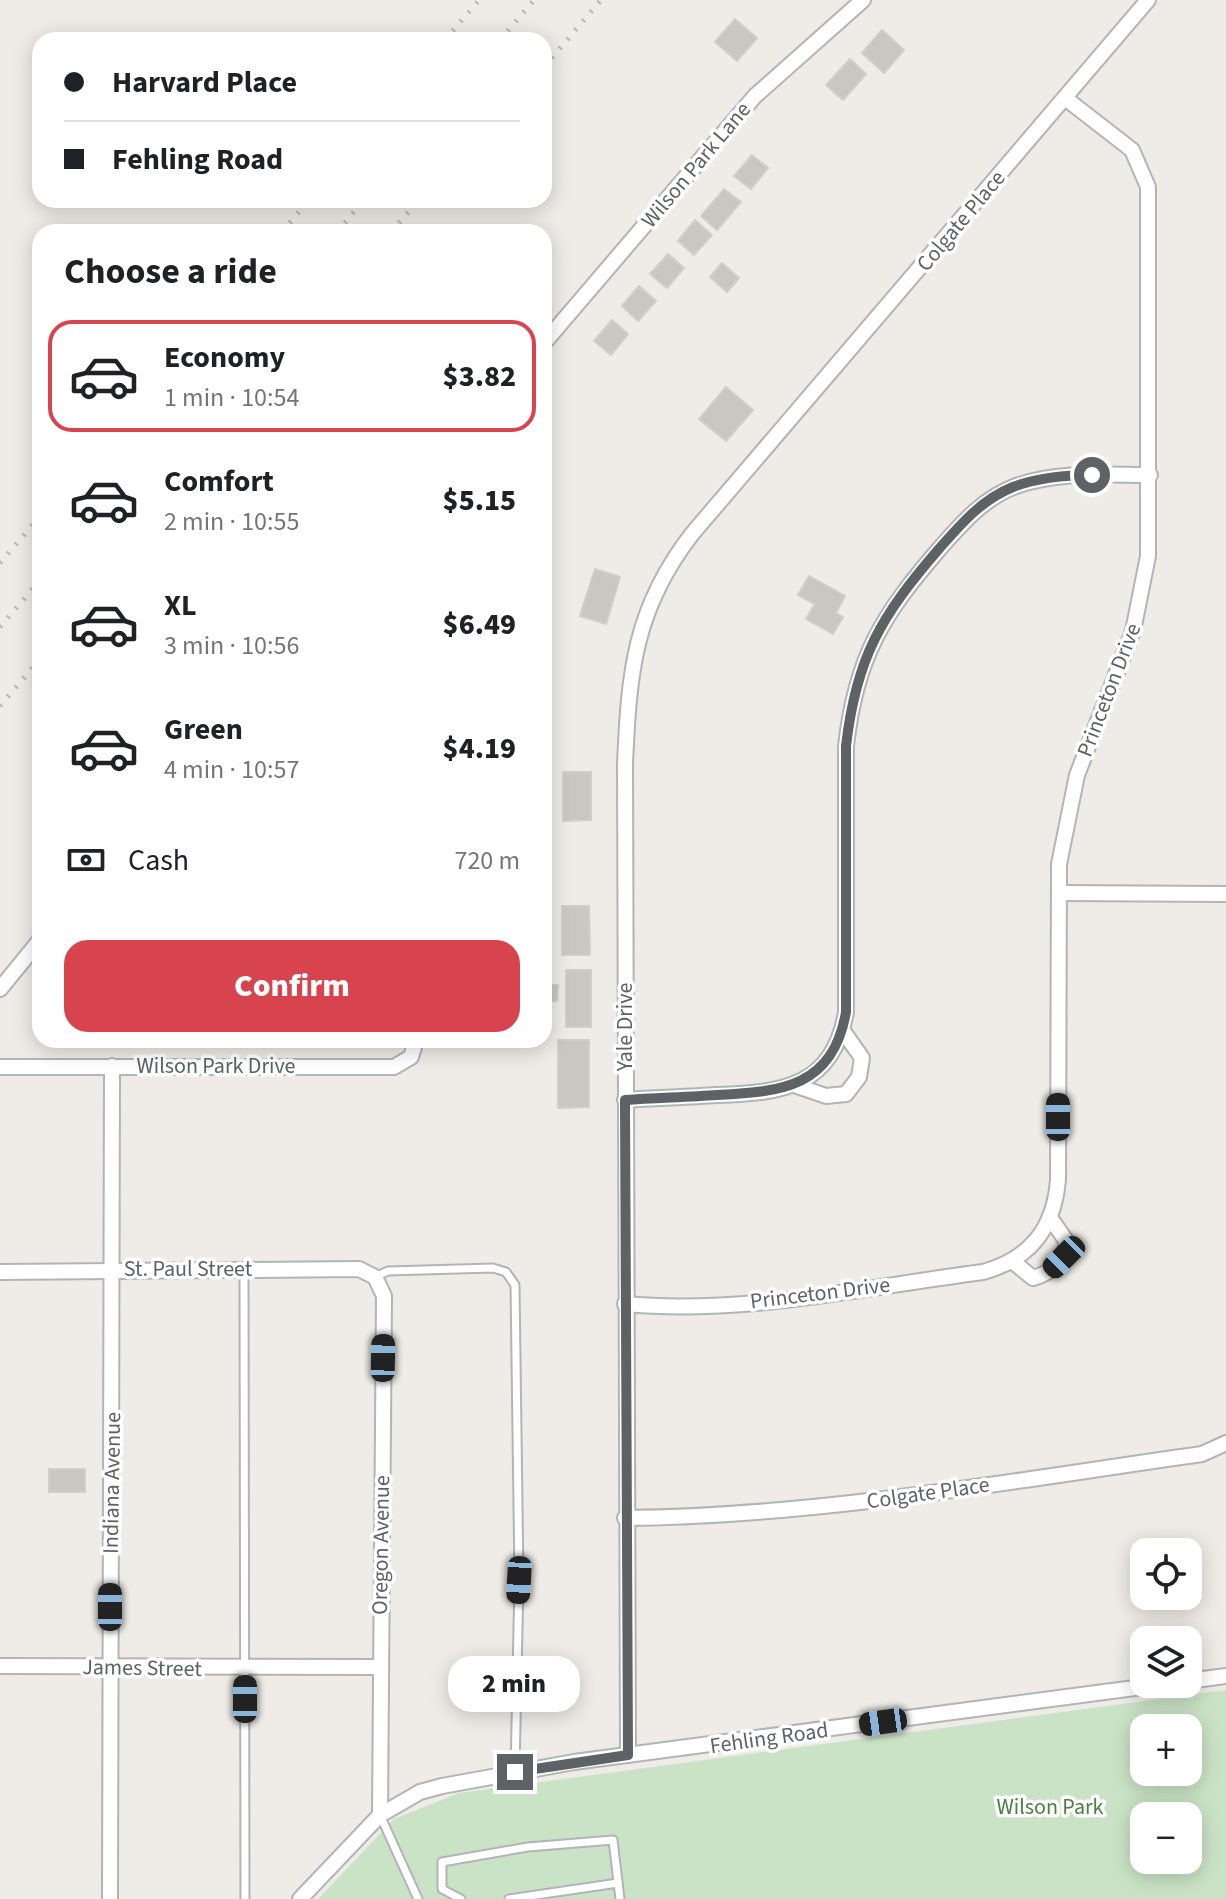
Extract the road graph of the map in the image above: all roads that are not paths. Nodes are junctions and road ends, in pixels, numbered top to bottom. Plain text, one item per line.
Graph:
1 (863, 0) edge
2 (1148, 0) edge
3 (1065, 98) junction
4 (552, 334) edge
5 (773, 440) joint
6 (1150, 475) junction
7 (1059, 893) junction
8 (1226, 894) edge
9 (32, 950) edge
10 (0, 989) edge
11 (843, 1031) junction
12 (414, 1048) edge
13 (112, 1066) junction
14 (0, 1067) edge
15 (794, 1085) junction
16 (625, 1100) junction
17 (1051, 1219) junction
18 (1012, 1261) junction
19 (244, 1268) junction
20 (114, 1269) junction
21 (0, 1272) edge
22 (375, 1277) junction
23 (625, 1304) junction
24 (1224, 1449) edge
25 (625, 1518) junction
26 (0, 1666) edge
27 (379, 1667) junction
28 (110, 1668) junction
29 (245, 1669) junction
30 (1226, 1676) edge
31 (1202, 1679) edge
32 (1130, 1689) edge
33 (628, 1755) junction
34 (515, 1772) junction
35 (380, 1815) junction
36 (618, 1883) junction
37 (110, 1899) edge
38 (245, 1899) edge
39 (300, 1899) edge
40 (418, 1899) edge
41 (461, 1899) edge
42 (509, 1899) edge
43 (620, 1899) edge

1 - 4 street, Wilson Park Lane
2 - 3 street, Colgate Place
3 - 5 street, Colgate Place
3 - 6 street, Princeton Drive
5 - 16 street, Yale Drive
6 - 7 street, Princeton Drive
6 - 11 street
7 - 8 street
7 - 17 street, Princeton Drive
9 - 10 street
11 - 15 street
11 - 15 street
12 - 13 street, Wilson Park Drive
13 - 14 street, Wilson Park Drive
13 - 20 street, Indiana Avenue
15 - 16 street
16 - 23 street, Yale Drive
17 - 18 street, Princeton Drive
17 - 18 street
18 - 23 street, Princeton Drive
19 - 20 street, St. Paul Street
19 - 22 street, St. Paul Street
19 - 29 lane
20 - 21 street, St. Paul Street
20 - 28 street, Indiana Avenue
22 - 27 street, Oregon Avenue
22 - 34 lane
23 - 25 street, Yale Drive
24 - 25 street, Colgate Place
25 - 33 street, Yale Drive
26 - 28 street, James Street
27 - 29 street, James Street
27 - 35 street, Oregon Avenue
28 - 29 street, James Street
28 - 37 street, Indiana Avenue
29 - 38 lane
30 - 31 street
32 - 33 street, Fehling Road
33 - 34 street, Fehling Road
34 - 35 street, Fehling Road
35 - 39 street, Fehling Road
35 - 40 lane
36 - 41 lane
36 - 42 lane
36 - 43 lane

